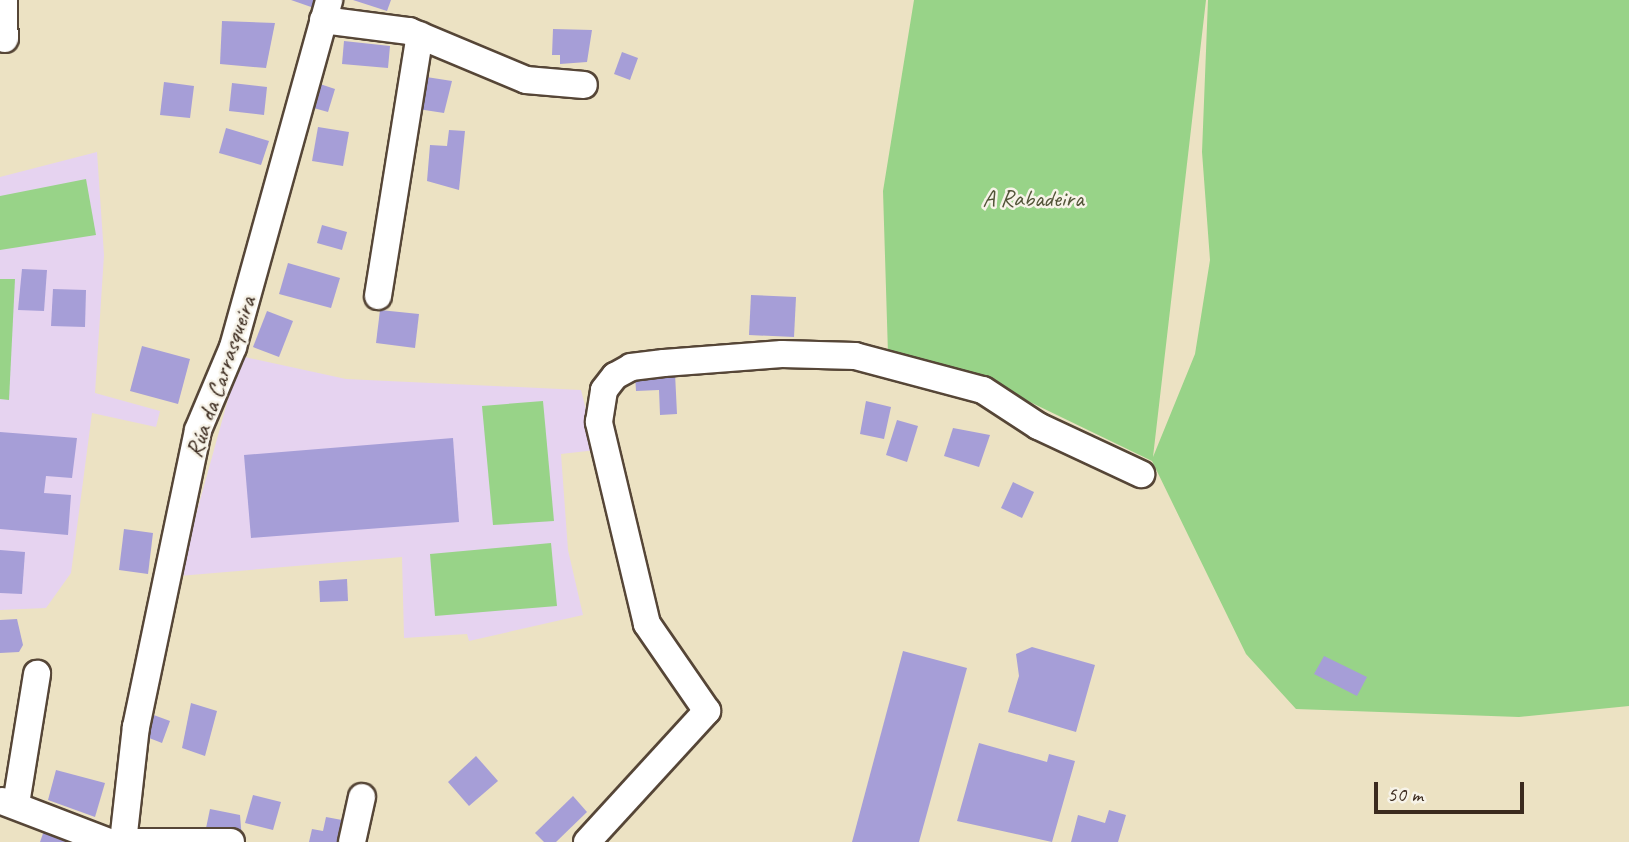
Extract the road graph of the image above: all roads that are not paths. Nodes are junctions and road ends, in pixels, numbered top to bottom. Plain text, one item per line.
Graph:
1 (4, 0) edge
2 (326, 10) edge
3 (420, 35) junction
4 (5, 39) dead end
5 (584, 85) dead end
6 (378, 296) dead end
7 (1141, 474) dead end
8 (37, 674) dead end
9 (362, 797) dead end
10 (8, 802) edge
11 (109, 842) edge
12 (123, 842) edge
13 (134, 842) edge
14 (230, 842) edge
15 (352, 842) edge
16 (587, 842) edge

1 - 4 street
2 - 3 street
2 - 12 street, Rúa da Carrasqueira
3 - 5 street
3 - 6 street
7 - 16 street
8 - 10 street
9 - 15 street
10 - 11 street
13 - 14 street

